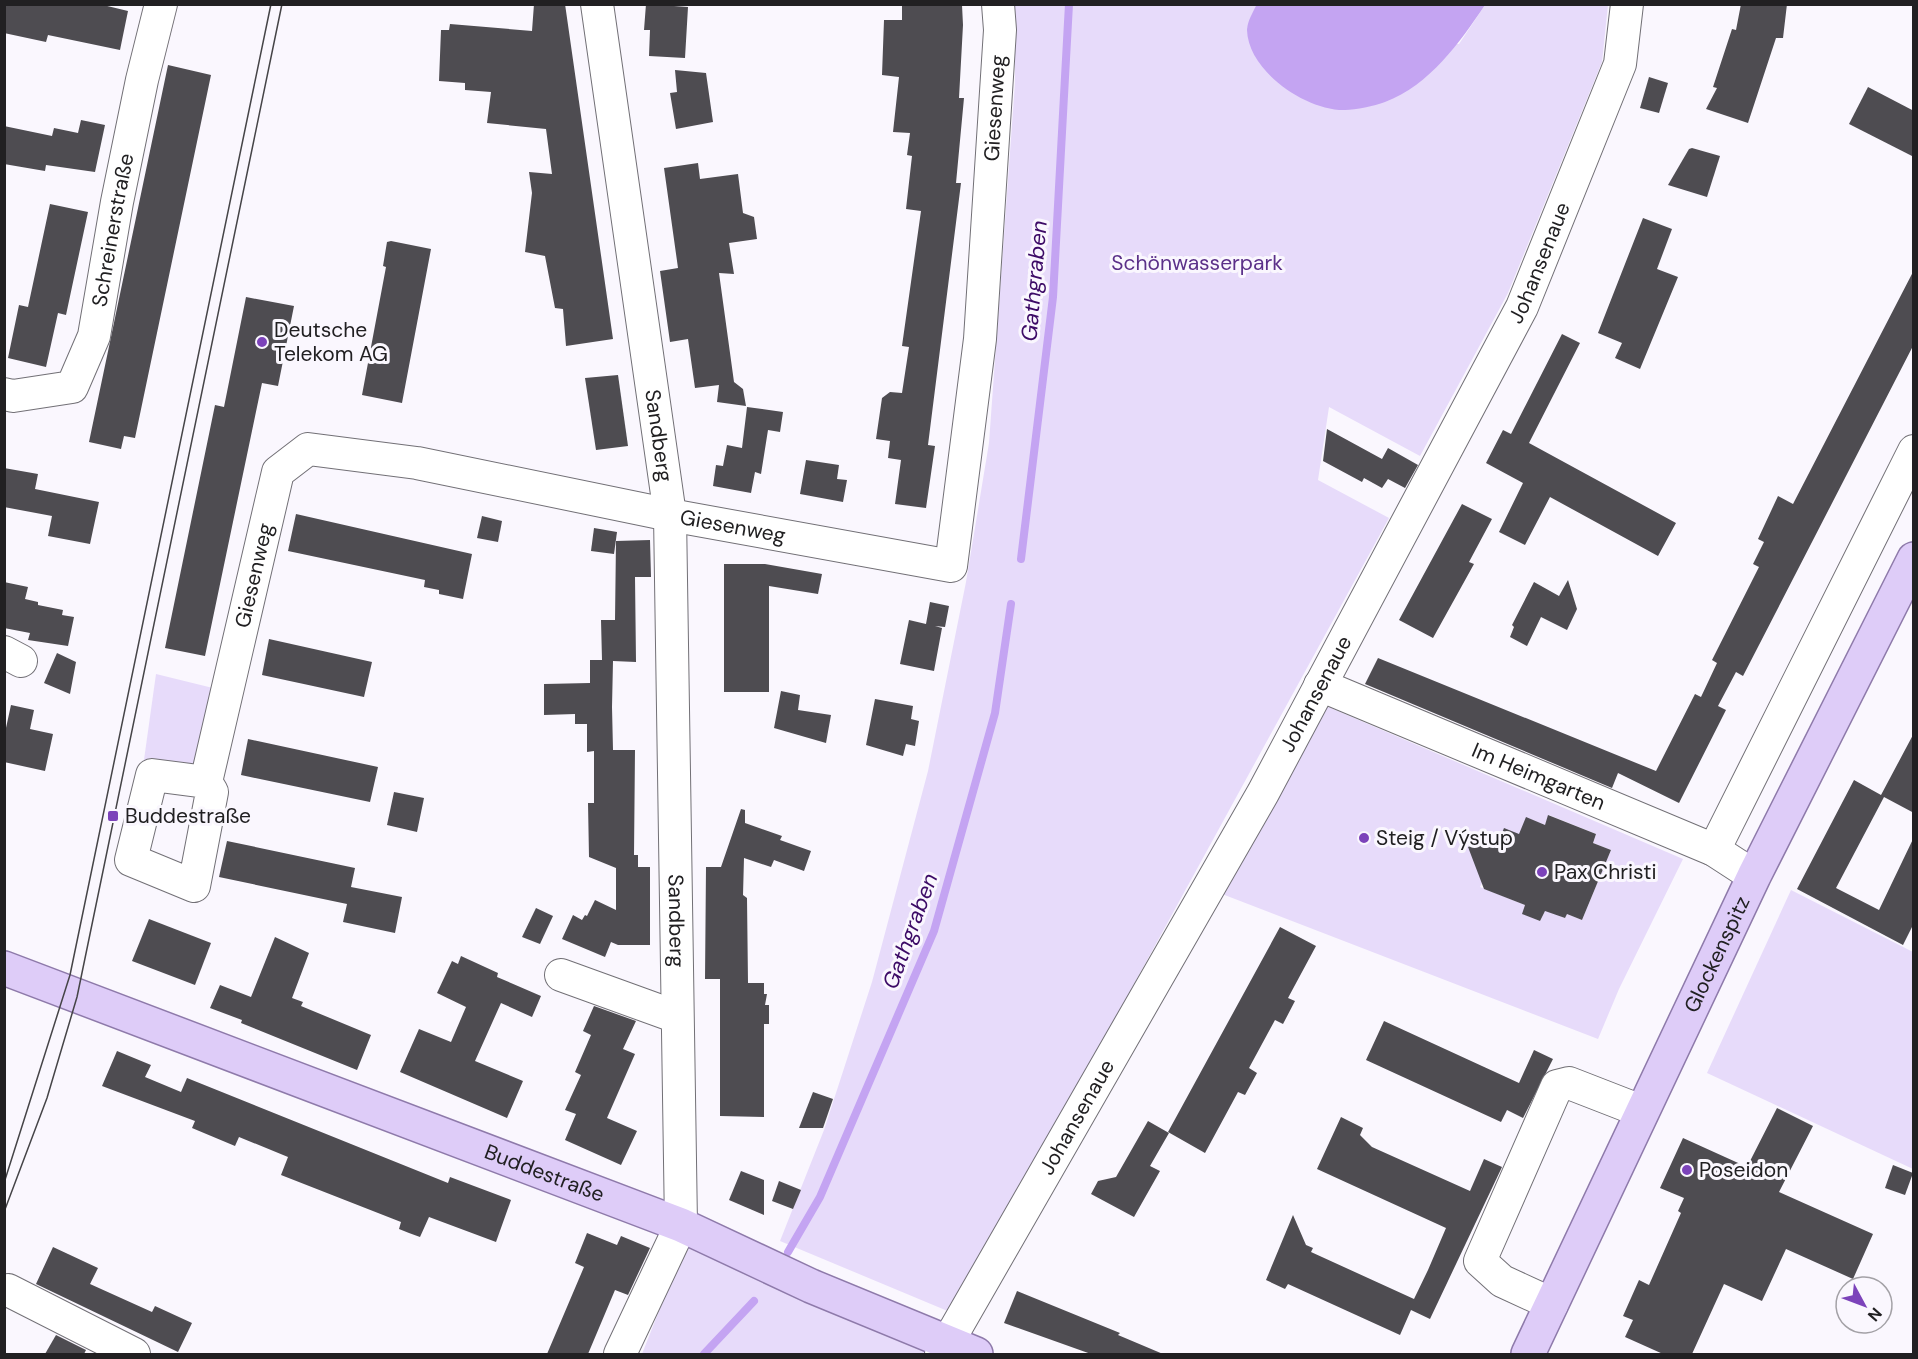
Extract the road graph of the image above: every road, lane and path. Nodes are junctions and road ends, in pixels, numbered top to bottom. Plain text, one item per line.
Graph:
1 (161, 4) edge
2 (597, 4) edge
3 (998, 4) edge
4 (1627, 4) edge
5 (4, 394) edge
6 (1914, 451) edge
7 (670, 515) junction
8 (1914, 559) edge
9 (1320, 685) junction
10 (206, 782) dead end
11 (1714, 850) junction
12 (1754, 876) junction
13 (18, 974) edge
14 (561, 975) dead end
15 (678, 1017) junction
16 (1641, 1111) junction
17 (681, 1225) junction
18 (8, 1290) dead end
19 (1552, 1304) junction
20 (116, 1350) edge
21 (955, 1351) edge
22 (620, 1354) edge
23 (1528, 1354) edge

1 - 5 street, Schreinerstraße
2 - 7 street, Sandberg
3 - 7 street, Giesenweg
4 - 9 street, Johansenaue
6 - 11 street
7 - 10 street, Giesenweg
7 - 15 street, Sandberg
8 - 12 main road, Glockenspitz
9 - 11 street, Im Heimgarten
9 - 21 street, Johansenaue
11 - 12 street, Im Heimgarten
12 - 16 main road, Glockenspitz
13 - 17 main road, Buddestraße
14 - 15 street
15 - 17 street, Sandberg
16 - 19 main road, Glockenspitz
16 - 19 street
17 - 21 main road, Buddestraße
17 - 22 street, Sandberg
18 - 20 street
19 - 23 main road, Glockenspitz

